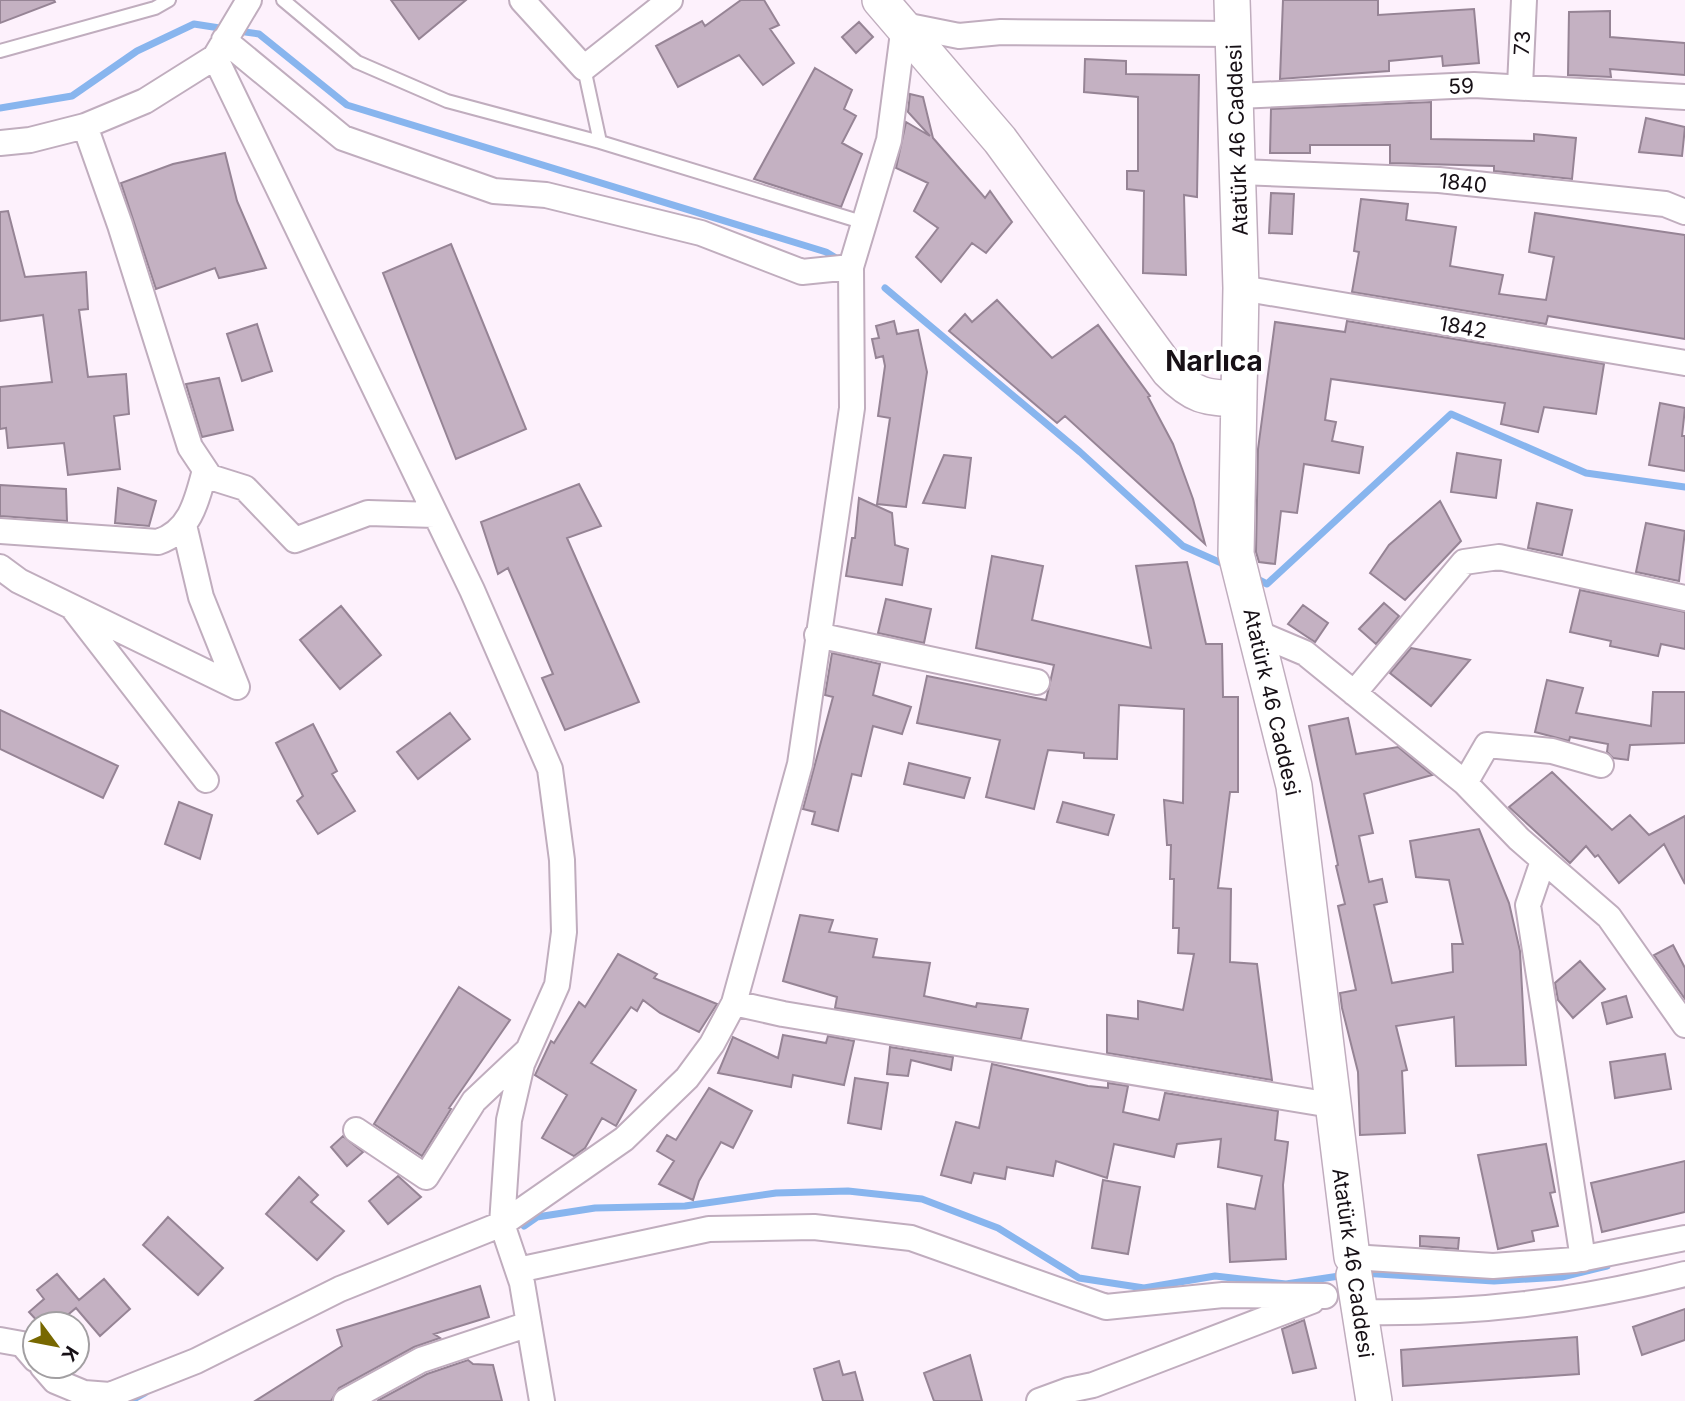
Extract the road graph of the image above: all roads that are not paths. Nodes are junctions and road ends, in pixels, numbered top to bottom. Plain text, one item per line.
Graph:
1 (169, 0) edge
2 (283, 0) edge
3 (522, 0) edge
4 (670, 0) edge
5 (880, 0) edge
6 (1524, 0) edge
7 (1232, 17) edge
8 (904, 25) junction
9 (231, 29) edge
10 (0, 51) edge
11 (583, 68) junction
12 (1520, 86) junction
13 (1237, 96) junction
14 (1685, 97) edge
15 (85, 126) junction
16 (600, 142) junction
17 (0, 143) edge
18 (1239, 172) junction
19 (1685, 212) edge
20 (865, 223) junction
21 (852, 267) junction
22 (1241, 288) junction
23 (1685, 363) edge
24 (1239, 399) junction
25 (205, 470) junction
26 (435, 516) junction
27 (184, 526) junction
28 (0, 531) edge
29 (0, 567) edge
30 (1685, 598) edge
31 (71, 606) junction
32 (1255, 632) junction
33 (817, 635) junction
34 (1037, 682) dead end
35 (1354, 693) junction
36 (1601, 765) dead end
37 (206, 780) dead end
38 (1465, 783) junction
39 (1543, 861) junction
40 (734, 1003) junction
41 (1685, 1025) edge
42 (529, 1049) junction
43 (1331, 1105) junction
44 (356, 1130) dead end
45 (502, 1224) junction
46 (1685, 1238) edge
47 (1583, 1259) junction
48 (518, 1270) junction
49 (1685, 1274) edge
50 (1349, 1287) junction
51 (529, 1324) junction
52 (0, 1340) edge
53 (21, 1344) edge
54 (54, 1380) edge
55 (1094, 1393) edge
56 (346, 1401) edge
57 (542, 1401) edge
58 (1039, 1401) edge
59 (1374, 1401) edge

1 - 10 lane
2 - 16 lane
3 - 11 street
4 - 11 street
5 - 8 street
6 - 12 street, 73
7 - 8 street
7 - 13 street, Atatürk 46 Caddesi
8 - 20 street
8 - 24 street
9 - 15 street
9 - 21 street
9 - 26 street
11 - 16 lane
12 - 13 street, 59
12 - 14 street, 59
13 - 18 street, Atatürk 46 Caddesi
15 - 17 street
15 - 25 street
16 - 20 lane
18 - 19 street, 1840
18 - 22 street, Atatürk 46 Caddesi
20 - 21 street
21 - 33 street
22 - 23 street, 1842
22 - 24 street, Atatürk 46 Caddesi
24 - 32 street, Atatürk 46 Caddesi
25 - 26 street
25 - 27 street
26 - 42 street
27 - 28 street
27 - 31 street
29 - 31 street
30 - 35 street
31 - 37 street
32 - 35 street
32 - 43 street, Atatürk 46 Caddesi
33 - 34 street
33 - 40 street
35 - 38 street
36 - 38 street
38 - 39 street
39 - 41 street
39 - 47 street
40 - 43 street
40 - 45 street
42 - 44 street
42 - 45 street
43 - 50 street, Atatürk 46 Caddesi
45 - 48 street
45 - 54 street
46 - 47 street
47 - 50 street
48 - 50 street
48 - 51 street
49 - 50 street
50 - 55 street
50 - 59 street, Atatürk 46 Caddesi
51 - 56 street
51 - 57 street
52 - 53 street
55 - 58 street

